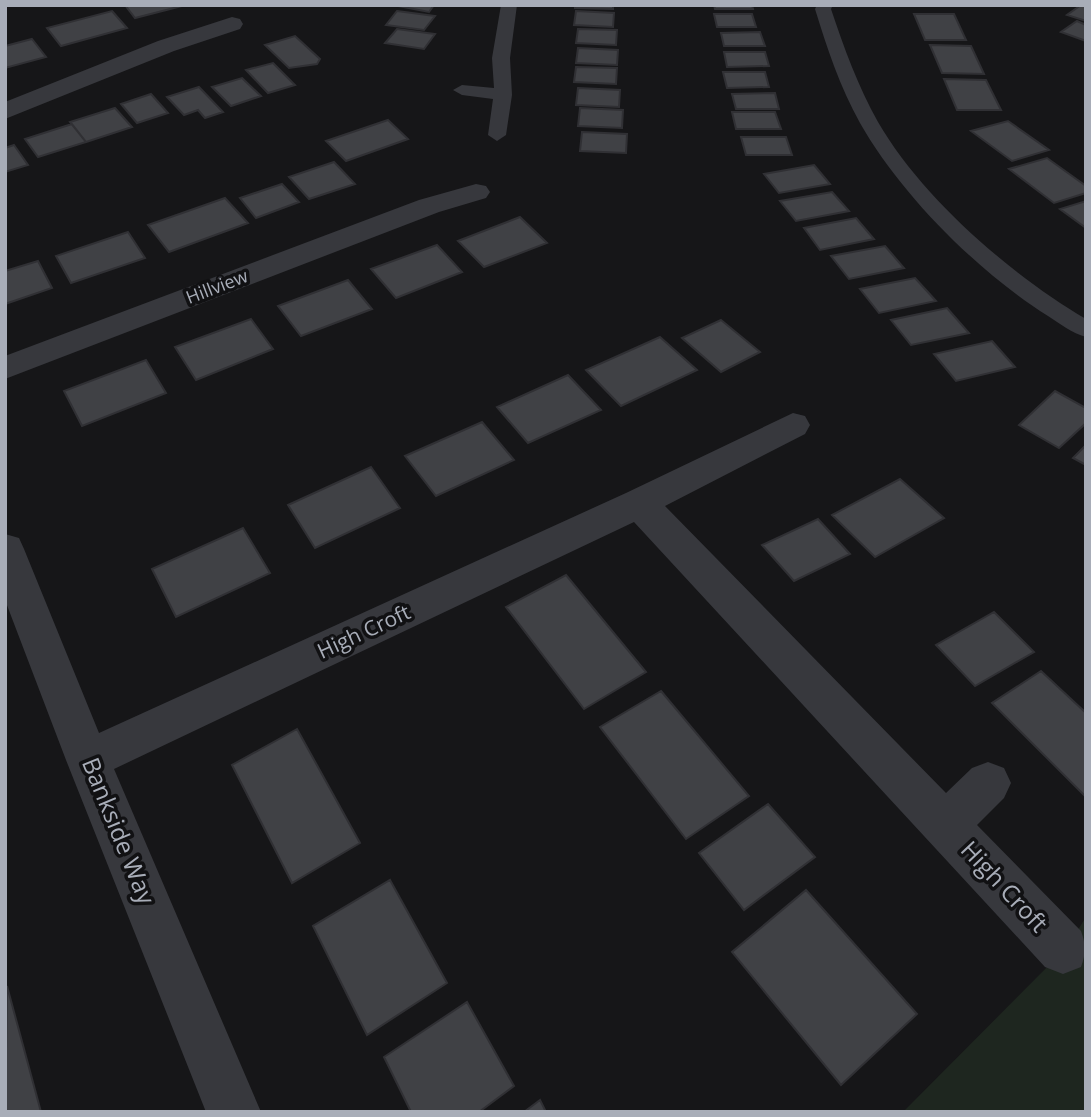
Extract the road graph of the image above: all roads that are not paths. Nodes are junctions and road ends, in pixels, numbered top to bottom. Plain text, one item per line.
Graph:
1 (509, 5) edge
2 (825, 5) edge
3 (232, 24) dead end
4 (166, 46) junction
5 (194, 65) dead end
6 (462, 90) dead end
7 (503, 95) junction
8 (5, 111) edge
9 (497, 135) dead end
10 (475, 192) dead end
11 (1086, 329) edge
12 (5, 368) edge
13 (793, 425) dead end
14 (639, 503) junction
15 (5, 549) edge
16 (88, 761) junction
17 (988, 783) dead end
18 (945, 825) junction
19 (1063, 949) dead end
20 (234, 1112) edge

1 - 7 lane
2 - 11 lane
3 - 4 street
4 - 5 street
4 - 8 street
6 - 7 lane
7 - 9 lane
10 - 12 street, Hillview
13 - 14 street, High Croft
14 - 16 street, High Croft
14 - 18 street, High Croft
15 - 16 street, Bankside Way
16 - 20 street, Bankside Way
17 - 18 street, High Croft
18 - 19 street, High Croft

